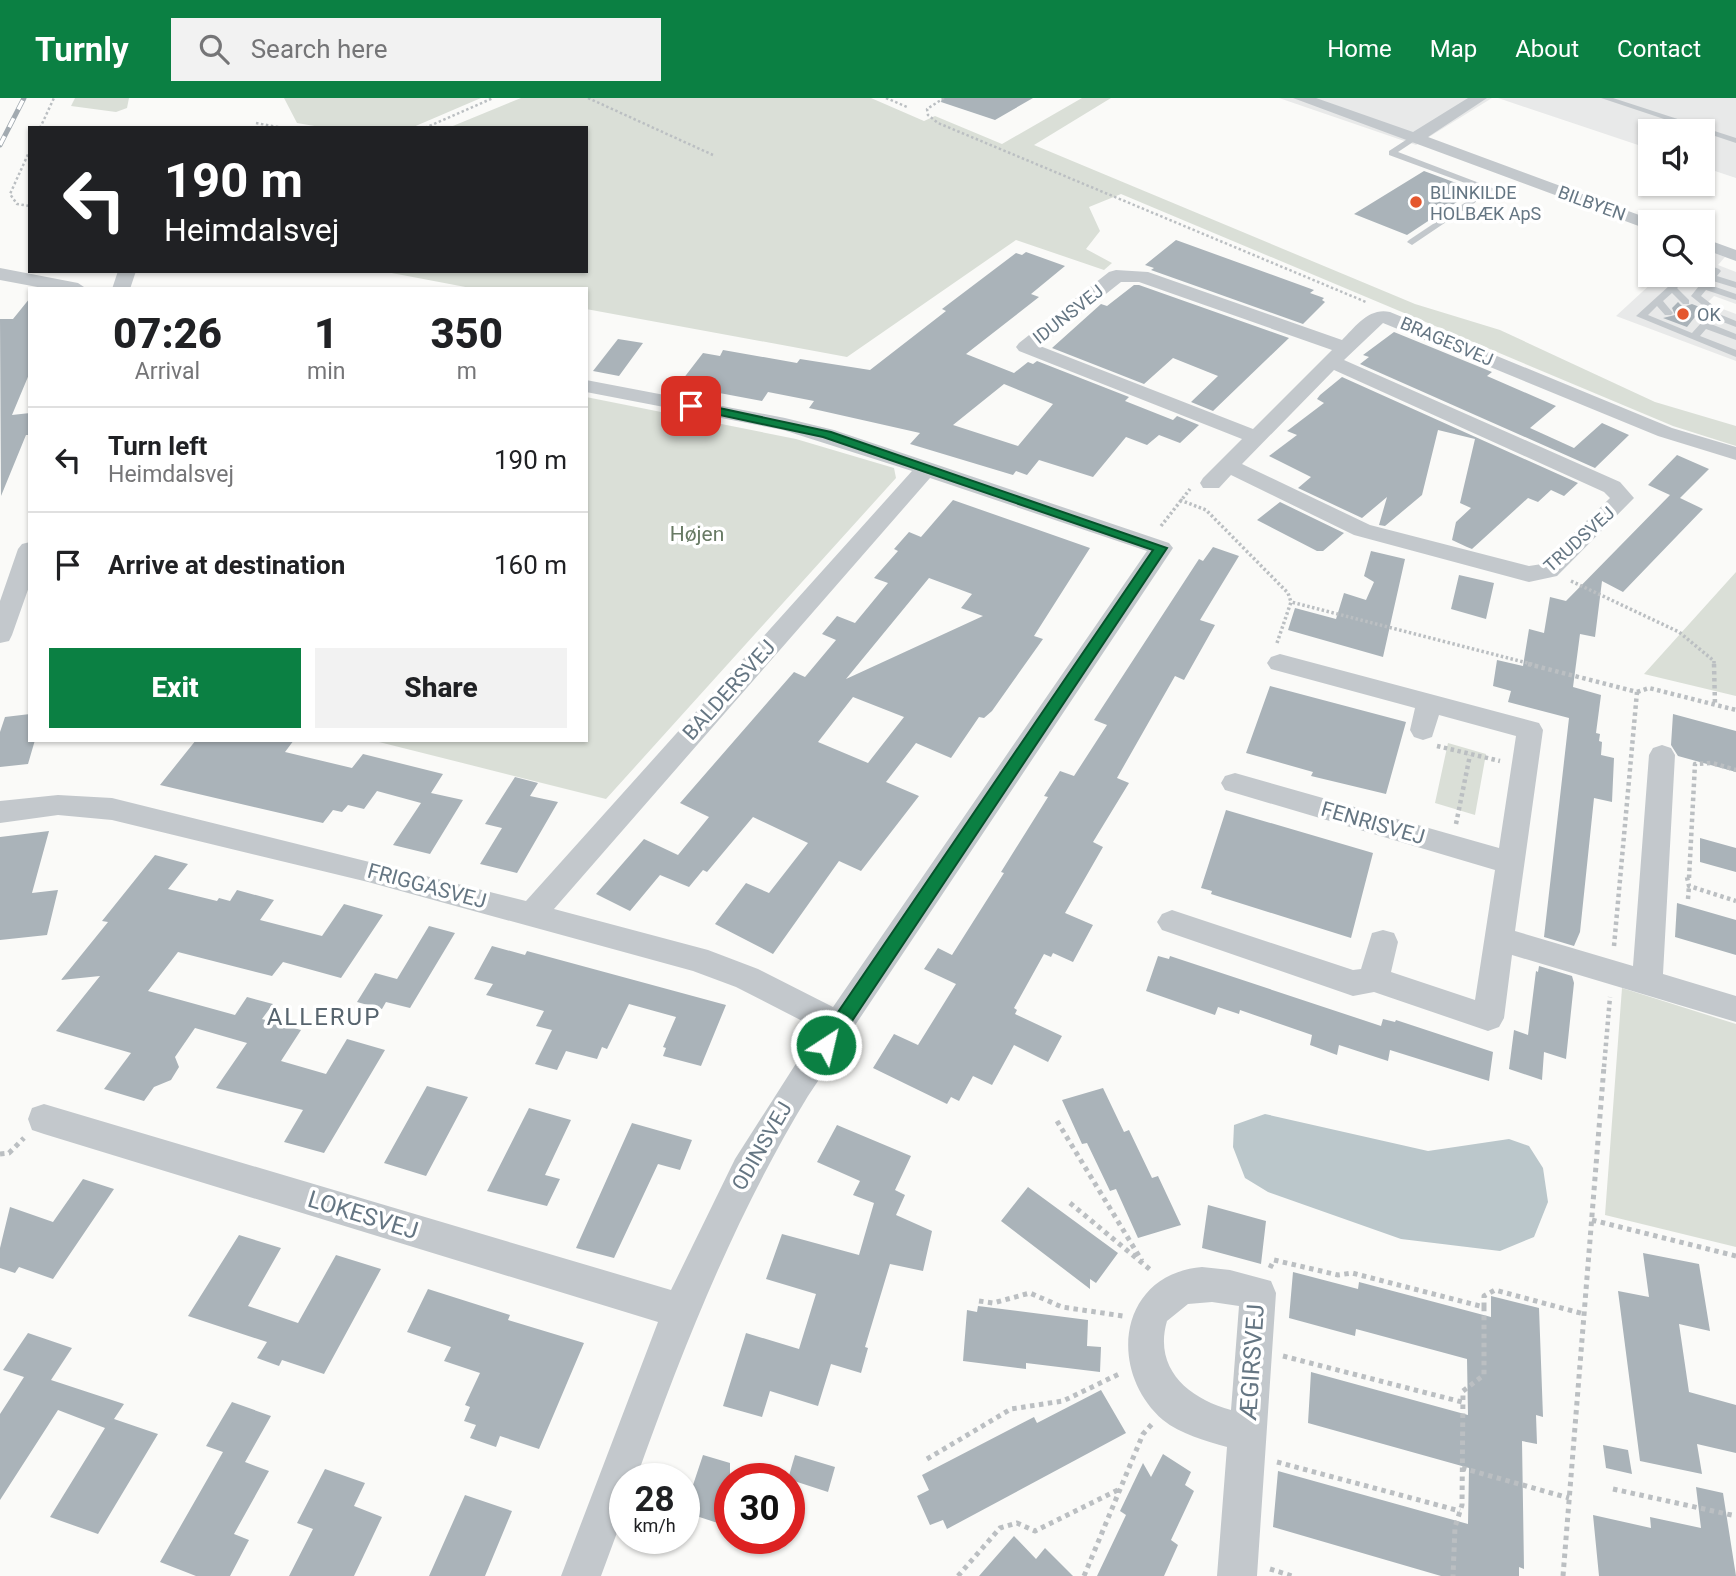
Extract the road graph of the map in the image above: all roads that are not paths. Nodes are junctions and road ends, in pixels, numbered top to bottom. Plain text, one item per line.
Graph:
1 (1301, 98) edge
2 (1479, 98) edge
3 (1605, 98) edge
4 (1415, 138) junction
5 (1736, 141) edge
6 (1638, 220) edge
7 (1412, 242) dead end
8 (1715, 252) edge
9 (1736, 256) edge
10 (0, 274) edge
11 (1715, 274) edge
12 (1715, 274) edge
13 (1736, 279) edge
14 (1736, 285) edge
15 (68, 287) edge
16 (1673, 287) edge
17 (1703, 287) edge
18 (1707, 287) edge
19 (1665, 294) junction
20 (1736, 297) edge
21 (1736, 318) edge
22 (1677, 324) dead end
23 (1701, 324) junction
24 (1736, 324) edge
25 (1736, 332) edge
26 (1736, 337) edge
27 (1736, 354) edge
28 (1338, 355) junction
29 (588, 386) edge
30 (1258, 438) junction
31 (1736, 454) edge
32 (1229, 466) junction
33 (927, 468) junction
34 (1210, 483) road end
35 (28, 555) edge
36 (0, 635) edge
37 (1280, 663) dead end
38 (1662, 755) dead end
39 (1235, 783) dead end
40 (0, 812) edge
41 (1511, 863) junction
42 (532, 914) junction
43 (1172, 922) dead end
44 (1501, 939) junction
45 (1383, 942) dead end
46 (1374, 979) junction
47 (1647, 984) junction
48 (1736, 1009) edge
49 (840, 1025) junction
50 (44, 1119) dead end
51 (682, 1311) junction
52 (1246, 1443) junction
53 (581, 1576) edge
54 (1237, 1576) edge

1 - 4 street, BILBYEN
2 - 4 street
3 - 5 lane
4 - 6 street, BILBYEN
4 - 7 lane
8 - 9 street
10 - 15 street
11 - 13 lane
12 - 14 lane
16 - 19 lane
17 - 23 lane
18 - 20 lane
19 - 19 lane
19 - 23 lane
21 - 23 lane
22 - 23 lane
23 - 24 lane
23 - 25 lane
23 - 26 lane
23 - 27 lane
28 - 30 street, BRAGESVEJ
28 - 30 street, IDUNSVEJ
28 - 31 street, BRAGESVEJ
28 - 32 street, TRUDSVEJ
29 - 33 street
30 - 32 street, BRAGESVEJ
32 - 34 street, BRAGESVEJ
33 - 42 street, BALDERSVEJ
33 - 49 street, ODINSVEJ
35 - 36 street
37 - 41 street
38 - 47 street
39 - 41 street, FENRISVEJ
40 - 42 street, FRIGGASVEJ
41 - 44 street
42 - 49 street, FRIGGASVEJ
43 - 46 street
44 - 46 street
44 - 47 street
45 - 46 street
47 - 48 street
49 - 51 street, ODINSVEJ
50 - 51 street, LOKESVEJ
51 - 53 street, ODINSVEJ
52 - 52 street, ÆGIRSVEJ
52 - 54 street, ÆGIRSVEJ

